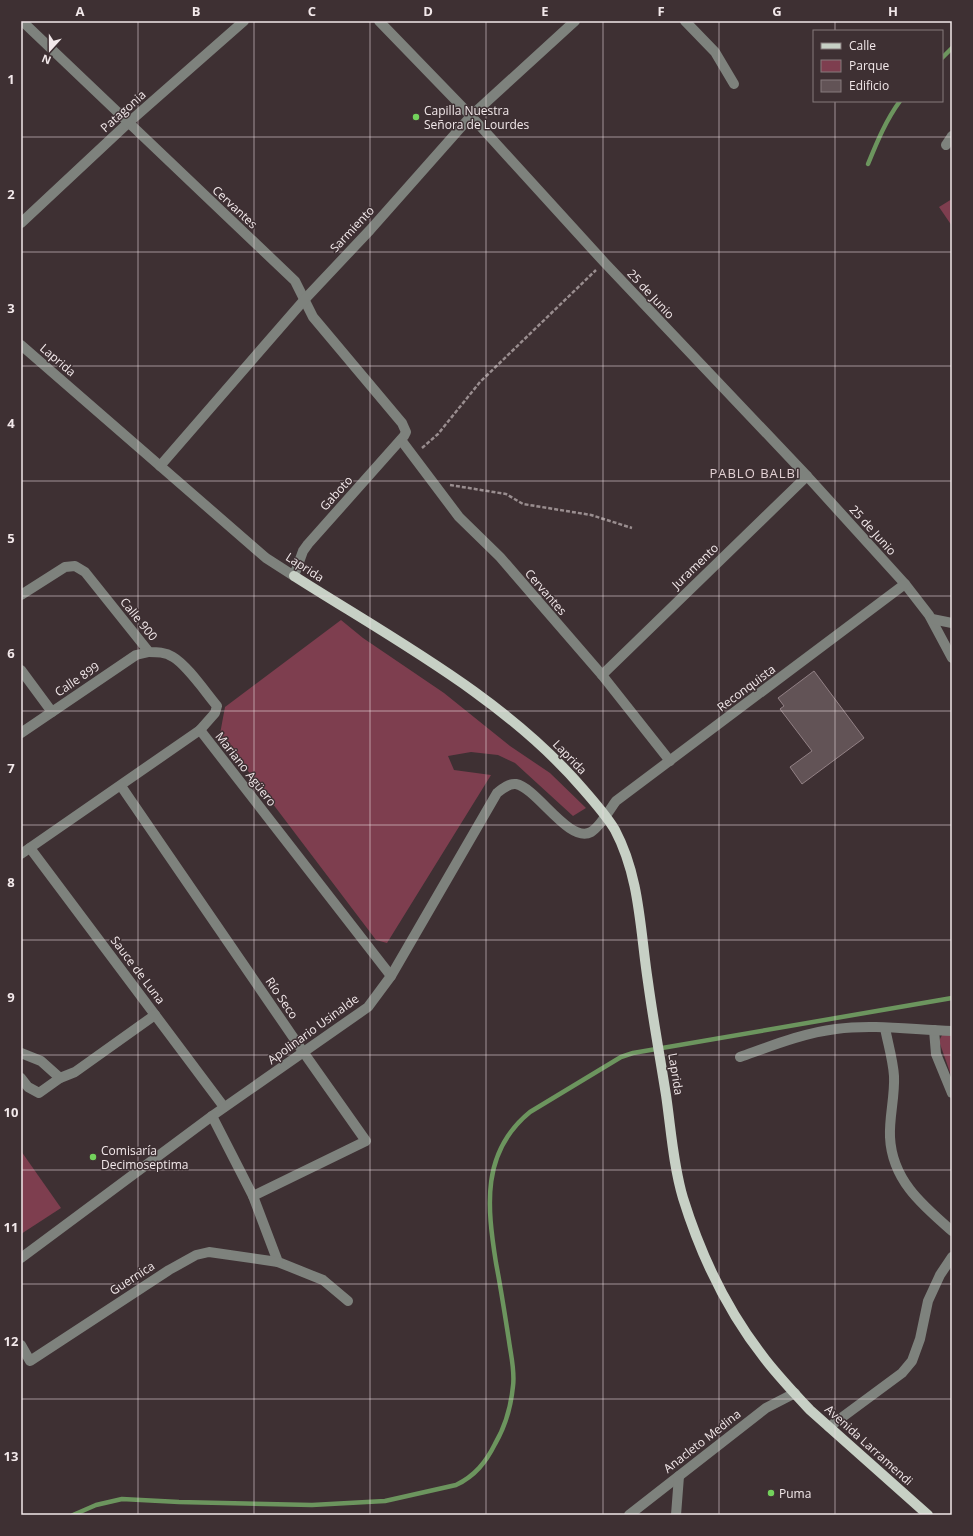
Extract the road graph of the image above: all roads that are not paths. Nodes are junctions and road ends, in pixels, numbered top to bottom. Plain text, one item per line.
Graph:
1 (22, 21) edge
2 (244, 21) edge
3 (379, 21) edge
4 (575, 21) edge
5 (685, 21) edge
6 (734, 84) dead end
7 (471, 116) junction
8 (128, 123) junction
9 (952, 136) edge
10 (946, 145) dead end
11 (21, 223) edge
12 (304, 299) junction
13 (21, 345) edge
14 (403, 436) junction
15 (160, 466) junction
16 (807, 476) junction
17 (294, 576) junction
18 (905, 584) junction
19 (21, 595) edge
20 (932, 619) junction
21 (952, 623) edge
22 (149, 652) junction
23 (952, 658) edge
24 (21, 670) edge
25 (602, 675) junction
26 (52, 712) junction
27 (200, 730) junction
28 (21, 733) edge
29 (670, 761) junction
30 (121, 786) junction
31 (605, 815) junction
32 (30, 848) junction
33 (21, 854) edge
34 (391, 976) junction
35 (155, 1015) junction
36 (886, 1028) junction
37 (934, 1030) junction
38 (952, 1031) edge
39 (21, 1052) edge
40 (304, 1053) junction
41 (740, 1057) dead end
42 (21, 1078) edge
43 (60, 1078) junction
44 (952, 1092) edge
45 (224, 1107) junction
46 (212, 1116) junction
47 (253, 1196) junction
48 (952, 1231) edge
49 (952, 1257) edge
50 (21, 1258) edge
51 (278, 1262) junction
52 (348, 1301) dead end
53 (21, 1345) edge
54 (794, 1393) junction
55 (829, 1427) junction
56 (679, 1476) junction
57 (629, 1515) edge
58 (676, 1515) edge
59 (928, 1515) edge

1 - 8 street, Cervantes
2 - 8 street, Patagonia
3 - 7 street, 25 de Junio
4 - 7 street, Sarmiento
5 - 6 street
7 - 12 street, Sarmiento
7 - 16 street, 25 de Junio
8 - 11 street, Patagonia
8 - 12 street, Cervantes
9 - 10 street
12 - 14 street, Cervantes
12 - 15 street, Sarmiento
13 - 15 street, Laprida
14 - 17 street, Gaboto
14 - 25 street, Cervantes
15 - 17 street, Laprida
16 - 18 street, 25 de Junio
16 - 25 street, Juramento
17 - 31 main road, Laprida
18 - 20 street, 25 de Junio
18 - 29 street, Reconquista
19 - 22 street, Calle 900
20 - 21 street
20 - 23 street, 25 de Junio
22 - 26 street, Calle 899
22 - 27 street, Calle 900
24 - 26 street
25 - 29 street, Cervantes
26 - 28 street, Calle 899
27 - 30 street, Mariano Agüero
27 - 34 street, Mariano Agüero
29 - 31 street, Reconquista
30 - 32 street, Mariano Agüero
30 - 40 street, Río Seco
31 - 34 street, Apolinario Usinalde
31 - 54 main road, Laprida
32 - 33 street, Mariano Agüero
32 - 35 street, Sauce de Luna
34 - 40 street, Apolinario Usinalde
35 - 43 street
35 - 45 street, Sauce de Luna
36 - 37 street
36 - 41 street
36 - 48 street
37 - 38 street
37 - 44 street
39 - 43 street
40 - 45 street, Apolinario Usinalde
40 - 47 street, Río Seco
42 - 43 street
45 - 46 street, Apolinario Usinalde
46 - 47 street
46 - 50 street, Apolinario Usinalde
47 - 51 street
49 - 55 street
51 - 52 street
51 - 53 street, Guernica
54 - 55 main road, Avenida Larramendi
54 - 56 street, Anacleto Medina
55 - 59 main road, Avenida Larramendi
56 - 57 street, Anacleto Medina
56 - 58 street

